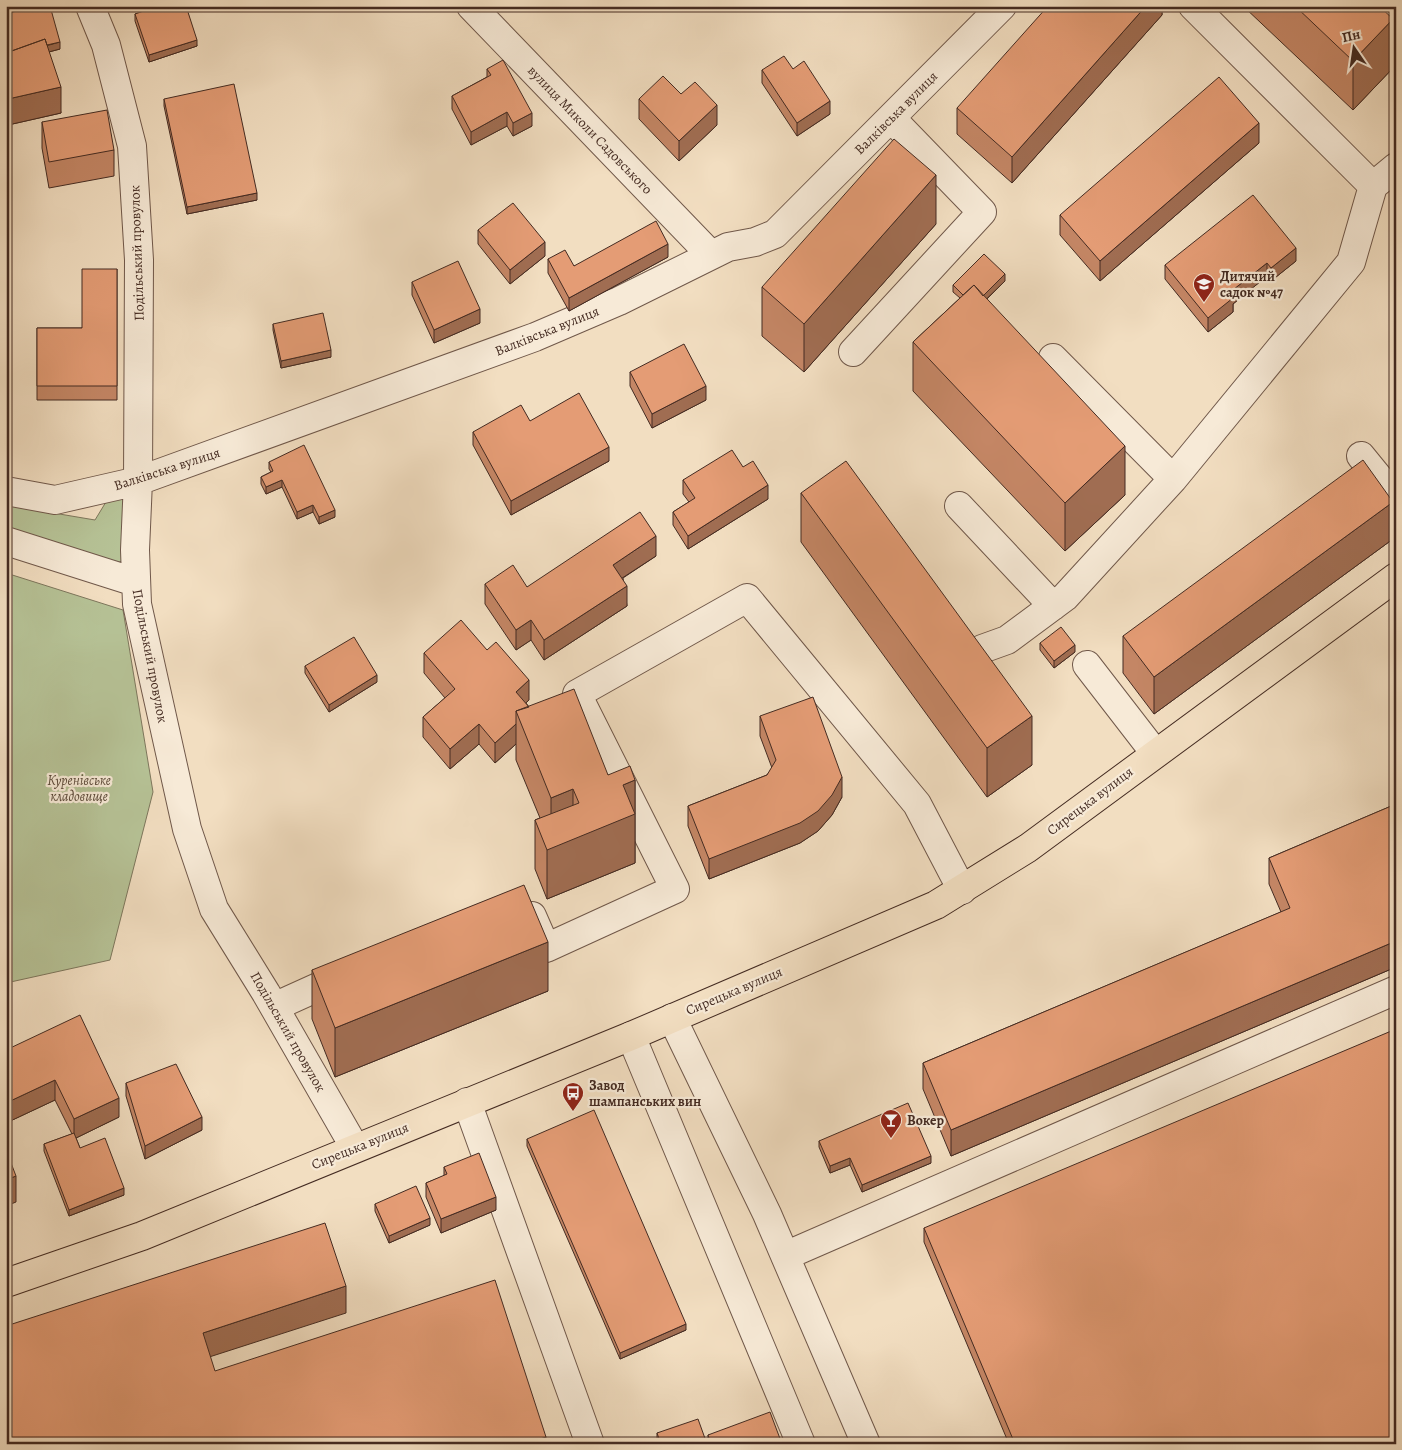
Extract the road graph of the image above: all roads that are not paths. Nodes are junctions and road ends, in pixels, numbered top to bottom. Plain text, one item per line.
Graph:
1 (90, 6) edge
2 (471, 6) edge
3 (1002, 6) edge
4 (1193, 6) edge
5 (892, 118) junction
6 (1396, 168) edge
7 (1373, 186) junction
8 (710, 254) junction
9 (853, 352) dead end
10 (1053, 358) dead end
11 (1361, 456) dead end
12 (1173, 478) junction
13 (138, 481) junction
14 (6, 491) edge
15 (1396, 499) edge
16 (959, 506) dead end
17 (6, 541) edge
18 (1396, 577) edge
19 (135, 582) junction
20 (1052, 606) junction
21 (982, 649) edge
22 (1087, 665) dead end
23 (1155, 754) junction
24 (962, 890) junction
25 (514, 900) edge
26 (372, 963) edge
27 (1396, 990) edge
28 (274, 1007) junction
29 (672, 1018) junction
30 (631, 1036) junction
31 (467, 1102) junction
32 (355, 1148) junction
33 (785, 1256) junction
34 (6, 1283) edge
35 (590, 1444) edge
36 (801, 1444) edge
37 (866, 1444) edge

1 - 13 street, Подільський провулок
2 - 8 street, вулиця Миколи Садовського
3 - 5 street, Валківська вулиця
4 - 7 street
5 - 8 street, Валківська вулиця
5 - 9 street
6 - 7 street
7 - 12 street
8 - 13 street, Валківська вулиця
10 - 12 street
11 - 15 street
12 - 20 street
13 - 14 street, Валківська вулиця
13 - 19 street, Подільський провулок
16 - 20 street
17 - 19 street
18 - 23 main road, Сирецька вулиця
19 - 28 street, Подільський провулок
20 - 21 street
22 - 23 street
23 - 24 main road, Сирецька вулиця
24 - 25 street
24 - 29 main road, Сирецька вулиця
26 - 28 street
27 - 33 street
28 - 32 street, Подільський провулок
29 - 30 main road, Сирецька вулиця
29 - 33 street
30 - 31 main road, Сирецька вулиця
30 - 36 street
31 - 32 main road, Сирецька вулиця
31 - 35 street
32 - 34 main road, Сирецька вулиця
33 - 37 street

